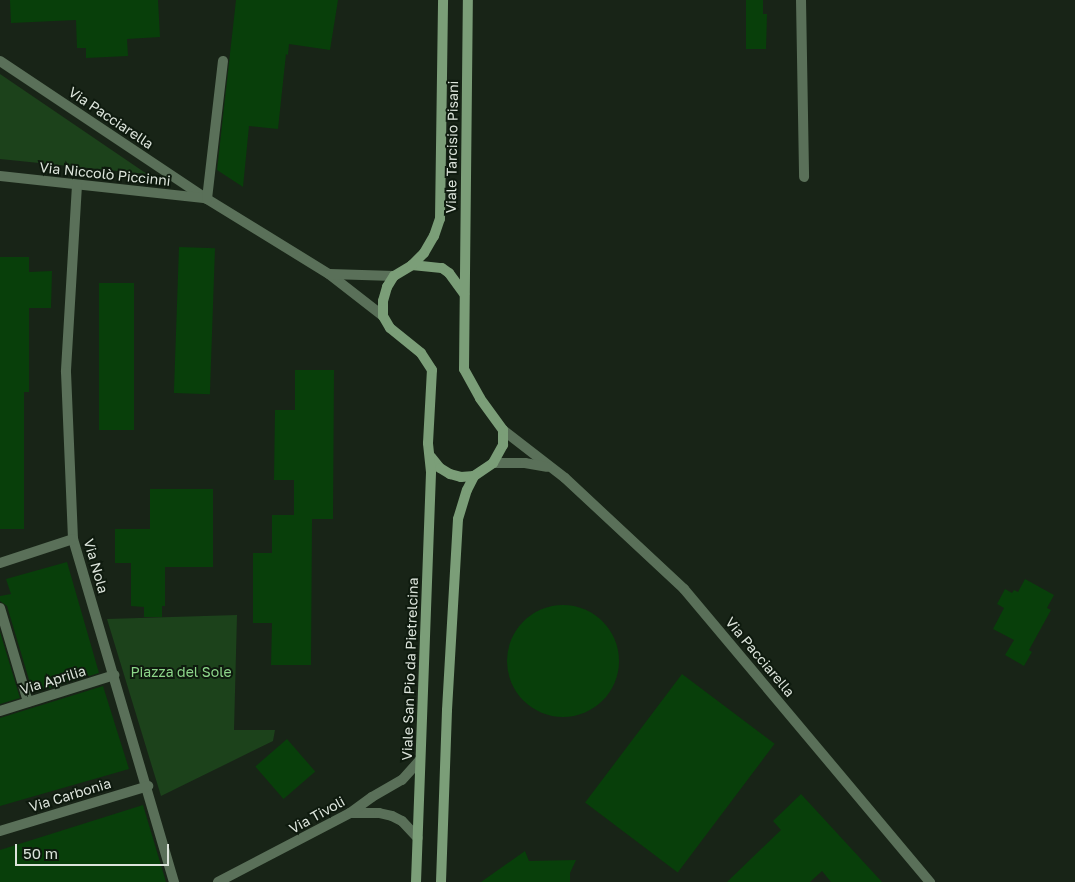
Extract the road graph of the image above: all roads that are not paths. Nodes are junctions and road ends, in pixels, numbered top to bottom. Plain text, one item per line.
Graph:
1 (443, 0) edge
2 (468, 0) edge
3 (802, 0) edge
4 (0, 61) edge
5 (223, 61) dead end
6 (0, 176) edge
7 (804, 177) dead end
8 (77, 185) junction
9 (207, 199) junction
10 (412, 265) junction
11 (329, 274) junction
12 (394, 276) junction
13 (464, 294) junction
14 (383, 316) junction
15 (503, 430) junction
16 (430, 457) junction
17 (493, 463) junction
18 (550, 467) junction
19 (474, 476) junction
20 (74, 539) junction
21 (0, 563) edge
22 (0, 608) edge
23 (114, 675) junction
24 (28, 702) junction
25 (0, 710) edge
26 (420, 760) junction
27 (148, 786) junction
28 (350, 813) junction
29 (0, 831) edge
30 (418, 838) junction
31 (174, 882) edge
32 (218, 882) edge
33 (416, 882) edge
34 (441, 882) edge
35 (930, 882) edge

1 - 10 main road, Viale Tarcisio Pisani
2 - 13 main road, Viale Tarcisio Pisani
3 - 7 street
4 - 9 street, Via Pacciarella
5 - 9 street
6 - 8 street, Via Niccolò Piccinni
8 - 9 street, Via Niccolò Piccinni
8 - 20 street, Via Nola
9 - 11 street, Via Pacciarella
10 - 12 main road
10 - 13 main road
11 - 12 street
11 - 14 street, Via Pacciarella
12 - 14 main road
13 - 15 main road, Viale Tarcisio Pisani
14 - 16 main road, Viale San Pio da Pietrelcina
15 - 17 main road
15 - 18 street, Via Pacciarella
16 - 19 main road
16 - 26 main road, Viale San Pio da Pietrelcina
17 - 18 street
17 - 19 main road
18 - 35 street, Via Pacciarella
19 - 34 main road
20 - 21 street
20 - 23 street, Via Nola
22 - 24 street
23 - 24 street, Via Aprilia
23 - 27 street, Via Nola
24 - 25 street, Via Aprilia
26 - 28 street, Via Tivoli
26 - 30 main road, Viale San Pio da Pietrelcina
27 - 29 street, Via Carbonia
27 - 31 street, Via Nola
28 - 30 street
28 - 32 street, Via Tivoli
30 - 33 main road, Viale San Pio da Pietrelcina

